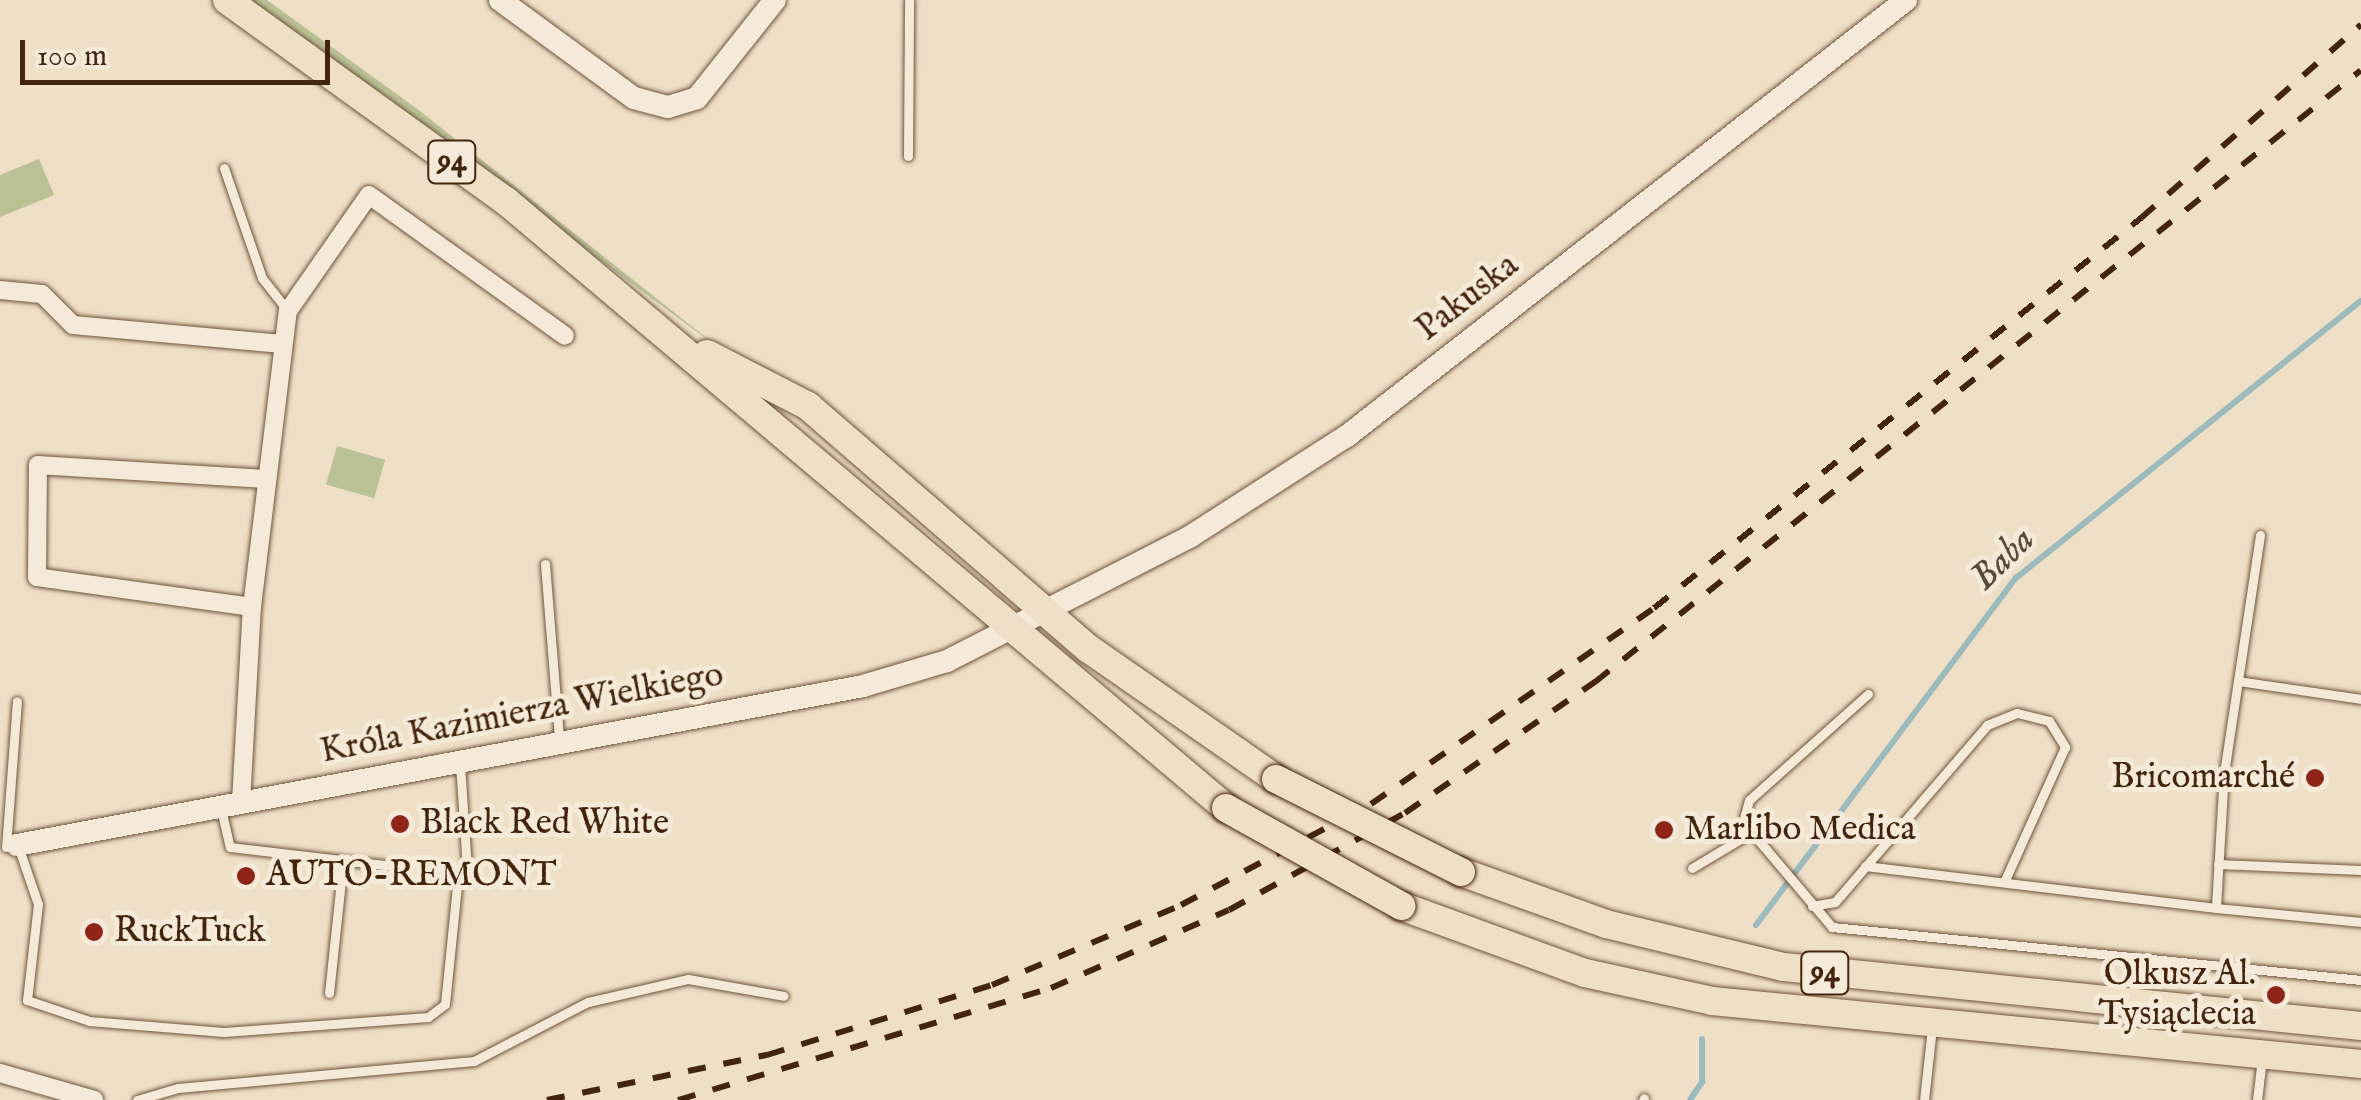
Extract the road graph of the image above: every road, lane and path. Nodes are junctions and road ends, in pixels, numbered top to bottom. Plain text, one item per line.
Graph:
1 (227, 0) edge
2 (500, 0) edge
3 (776, 0) edge
4 (908, 0) edge
5 (1906, 0) edge
6 (908, 156) dead end
7 (224, 168) dead end
8 (0, 290) edge
9 (288, 311) junction
10 (668, 334) junction
11 (566, 336) dead end
12 (282, 344) junction
13 (265, 479) junction
14 (2260, 535) dead end
15 (546, 564) dead end
16 (252, 607) junction
17 (1046, 612) junction
18 (1010, 630) junction
19 (2238, 681) junction
20 (1868, 694) dead end
21 (2361, 699) edge
22 (17, 701) dead end
23 (559, 742) junction
24 (460, 762) junction
25 (231, 804) junction
26 (1747, 835) junction
27 (8, 846) edge
28 (342, 862) junction
29 (2218, 864) junction
30 (1865, 866) junction
31 (399, 868) dead end
32 (1692, 868) dead end
33 (2361, 870) edge
34 (2005, 880) junction
35 (1809, 902) junction
36 (2216, 908) junction
37 (2361, 922) edge
38 (2361, 980) edge
39 (329, 992) dead end
40 (784, 996) dead end
41 (2361, 1026) edge
42 (1932, 1027) junction
43 (2262, 1055) junction
44 (2361, 1064) edge
45 (0, 1073) edge
46 (94, 1100) edge
47 (136, 1100) edge
48 (1924, 1100) edge
49 (2257, 1100) edge

1 - 10 main road, 94
2 - 3 street
4 - 6 lane
5 - 17 street, Pakuska
7 - 9 lane
8 - 12 street
9 - 11 street
9 - 12 street
10 - 17 main road, 94
10 - 18 main road, 94
12 - 13 street
13 - 16 street
13 - 16 street
14 - 19 lane
15 - 23 lane
16 - 25 street
17 - 18 street, Króla Kazimierza Wielkiego
17 - 41 main road, 94, bridge
18 - 23 street, Króla Kazimierza Wielkiego
18 - 42 main road, 94, bridge
19 - 21 lane
19 - 29 lane
20 - 26 lane
22 - 27 lane
23 - 24 street, Króla Kazimierza Wielkiego
24 - 25 street, Króla Kazimierza Wielkiego
24 - 27 lane
25 - 27 street, Króla Kazimierza Wielkiego
25 - 28 lane
26 - 32 lane
26 - 35 lane
28 - 31 lane
28 - 39 lane
29 - 33 lane
29 - 36 lane
30 - 34 lane
30 - 34 lane
30 - 35 lane
34 - 36 lane
35 - 38 lane
36 - 37 lane
40 - 47 lane
42 - 43 main road, 94
42 - 48 lane
43 - 44 main road, 94
43 - 49 lane
45 - 46 street

